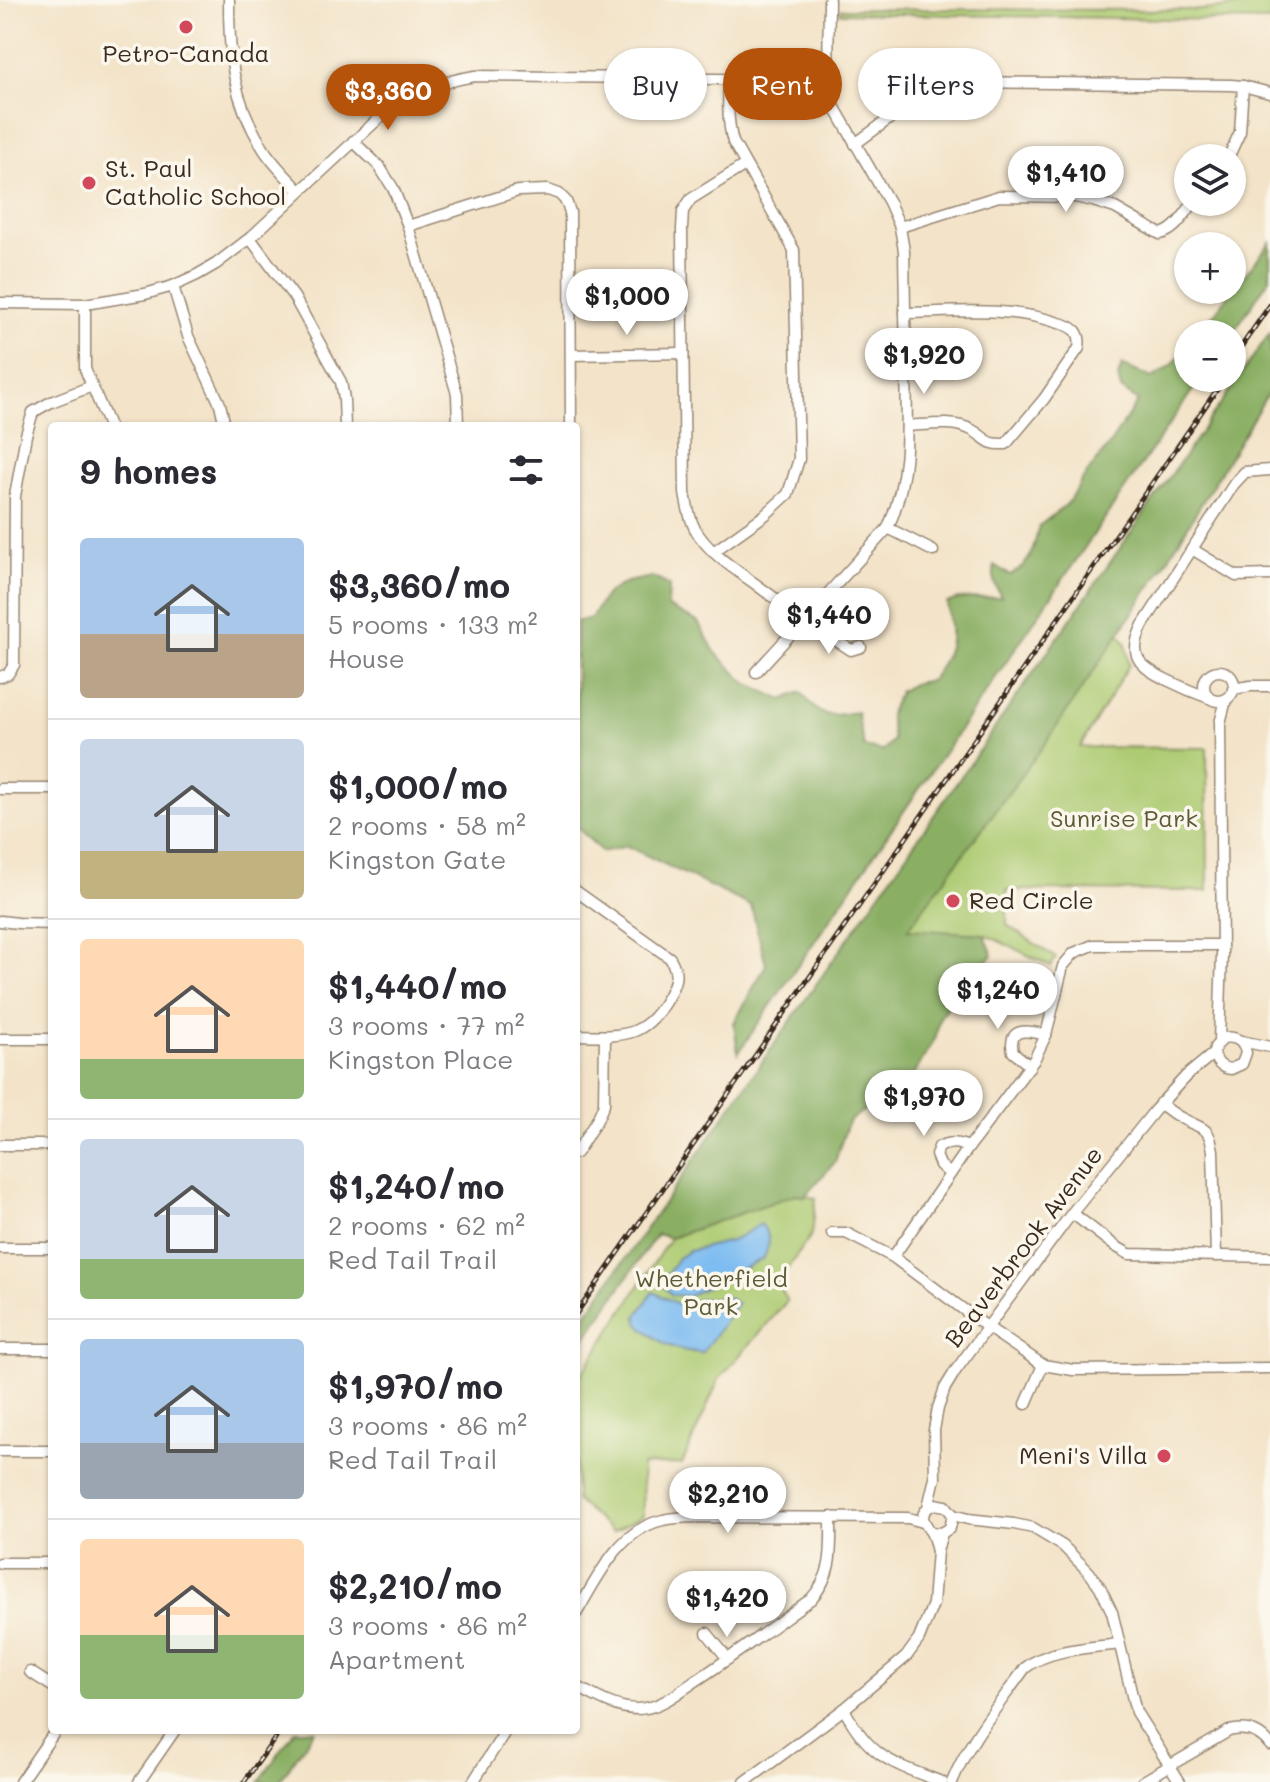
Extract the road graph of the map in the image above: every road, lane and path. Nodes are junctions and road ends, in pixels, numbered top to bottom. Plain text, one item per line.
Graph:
1 (229, 0) edge
2 (829, 0) edge
3 (828, 48) edge
4 (723, 78) edge
5 (1243, 86) junction
6 (1270, 93) edge
7 (728, 120) edge
8 (842, 120) edge
9 (353, 141) junction
10 (855, 144) junction
11 (1234, 144) edge
12 (745, 165) junction
13 (299, 190) junction
14 (1183, 216) edge
15 (408, 226) junction
16 (900, 227) junction
17 (250, 238) junction
18 (173, 286) junction
19 (0, 303) edge
20 (85, 304) junction
21 (905, 313) junction
22 (683, 353) junction
23 (571, 355) junction
24 (92, 386) junction
25 (107, 422) edge
26 (224, 422) edge
27 (345, 422) edge
28 (458, 422) edge
29 (571, 422) edge
30 (907, 426) junction
31 (1270, 470) edge
32 (888, 528) junction
33 (1192, 549) junction
34 (933, 551) dead end
35 (713, 552) junction
36 (1270, 575) edge
37 (804, 621) junction
38 (861, 647) dead end
39 (756, 672) dead end
40 (0, 677) edge
41 (1206, 679) junction
42 (1233, 685) junction
43 (1270, 686) edge
44 (1182, 688) junction
45 (1210, 699) junction
46 (1226, 700) junction
47 (1220, 723) junction
48 (0, 789) edge
49 (48, 789) edge
50 (580, 894) edge
51 (0, 921) edge
52 (48, 924) edge
53 (1222, 945) junction
54 (1221, 1013) junction
55 (580, 1035) edge
56 (1046, 1035) junction
57 (605, 1036) junction
58 (0, 1039) edge
59 (48, 1039) edge
60 (1238, 1039) junction
61 (1219, 1041) junction
62 (1270, 1048) edge
63 (1214, 1053) junction
64 (1245, 1059) junction
65 (1030, 1066) junction
66 (1200, 1066) junction
67 (1220, 1066) junction
68 (1160, 1103) junction
69 (0, 1145) edge
70 (48, 1145) edge
71 (580, 1147) edge
72 (969, 1147) junction
73 (950, 1174) junction
74 (1072, 1213) junction
75 (832, 1233) dead end
76 (0, 1248) edge
77 (48, 1248) edge
78 (1216, 1256) junction
79 (893, 1257) junction
80 (1270, 1257) edge
81 (987, 1327) junction
82 (0, 1349) edge
83 (48, 1349) edge
84 (1043, 1365) junction
85 (1270, 1368) edge
86 (1026, 1404) dead end
87 (0, 1451) edge
88 (48, 1451) edge
89 (935, 1478) junction
90 (950, 1510) junction
91 (925, 1513) junction
92 (831, 1517) junction
93 (968, 1519) junction
94 (941, 1531) junction
95 (0, 1563) edge
96 (48, 1563) edge
97 (580, 1608) edge
98 (707, 1633) dead end
99 (1119, 1644) junction
100 (728, 1659) junction
101 (30, 1672) dead end
102 (48, 1683) edge
103 (580, 1688) edge
104 (844, 1709) junction
105 (53, 1734) edge
106 (172, 1734) edge
107 (503, 1734) edge
108 (1270, 1745) edge
109 (1170, 1766) junction
110 (759, 1778) edge
111 (20, 1782) edge
112 (139, 1782) edge
113 (473, 1782) edge
114 (745, 1782) edge
115 (942, 1782) edge
116 (952, 1782) edge
117 (1142, 1782) edge
118 (1180, 1782) edge

1 - 13 street
2 - 3 street
4 - 9 street
5 - 6 street
5 - 10 street
5 - 11 street
7 - 12 street
8 - 10 street
9 - 13 street
9 - 15 street
10 - 16 street
12 - 22 street
12 - 35 street
13 - 17 street
14 - 16 street
15 - 23 street
15 - 28 street
16 - 21 street
17 - 18 street
17 - 27 street
18 - 20 street
18 - 26 street
19 - 20 street
20 - 24 street
21 - 30 street
21 - 30 street
22 - 23 street
22 - 35 street
23 - 29 street
24 - 25 street
24 - 40 street
30 - 32 street
31 - 33 street
32 - 34 street
32 - 37 street
33 - 36 street
33 - 44 street
35 - 37 street
37 - 38 street
37 - 39 street
41 - 42 street
41 - 44 street
41 - 45 street
42 - 43 street
42 - 46 street
44 - 45 street
45 - 46 street
45 - 47 street
46 - 47 street
47 - 53 street
48 - 49 street
50 - 57 street
51 - 52 street
53 - 54 street
53 - 56 street
54 - 60 street
54 - 61 street
55 - 57 street
56 - 65 street
56 - 65 street
57 - 71 street
58 - 59 street
60 - 61 street
60 - 62 street
60 - 64 street
61 - 63 street
62 - 64 street
63 - 66 street, Beaverbrook Avenue
63 - 67 street
64 - 67 street
65 - 72 street
66 - 67 street
66 - 68 street, Beaverbrook Avenue
68 - 74 street, Beaverbrook Avenue
68 - 78 street
69 - 70 street
72 - 73 street
72 - 73 street
73 - 79 street
74 - 78 street
74 - 81 street, Beaverbrook Avenue
75 - 79 street
76 - 77 street
78 - 80 street
79 - 81 street
81 - 84 street
81 - 89 street, Beaverbrook Avenue
82 - 83 street
84 - 85 street
84 - 86 street
87 - 88 street
89 - 90 street, Beaverbrook Avenue
89 - 91 street, Beaverbrook Avenue
90 - 91 street
90 - 93 street
90 - 94 street
91 - 92 street
91 - 94 street
92 - 97 street
92 - 100 street
93 - 94 street
93 - 99 street
94 - 104 street
95 - 96 street
98 - 100 street
99 - 109 street
99 - 116 street
100 - 103 street
101 - 102 street
104 - 110 street
104 - 115 street
105 - 111 street
106 - 112 street
107 - 113 street
108 - 109 street
109 - 117 street
109 - 118 street
110 - 114 street

